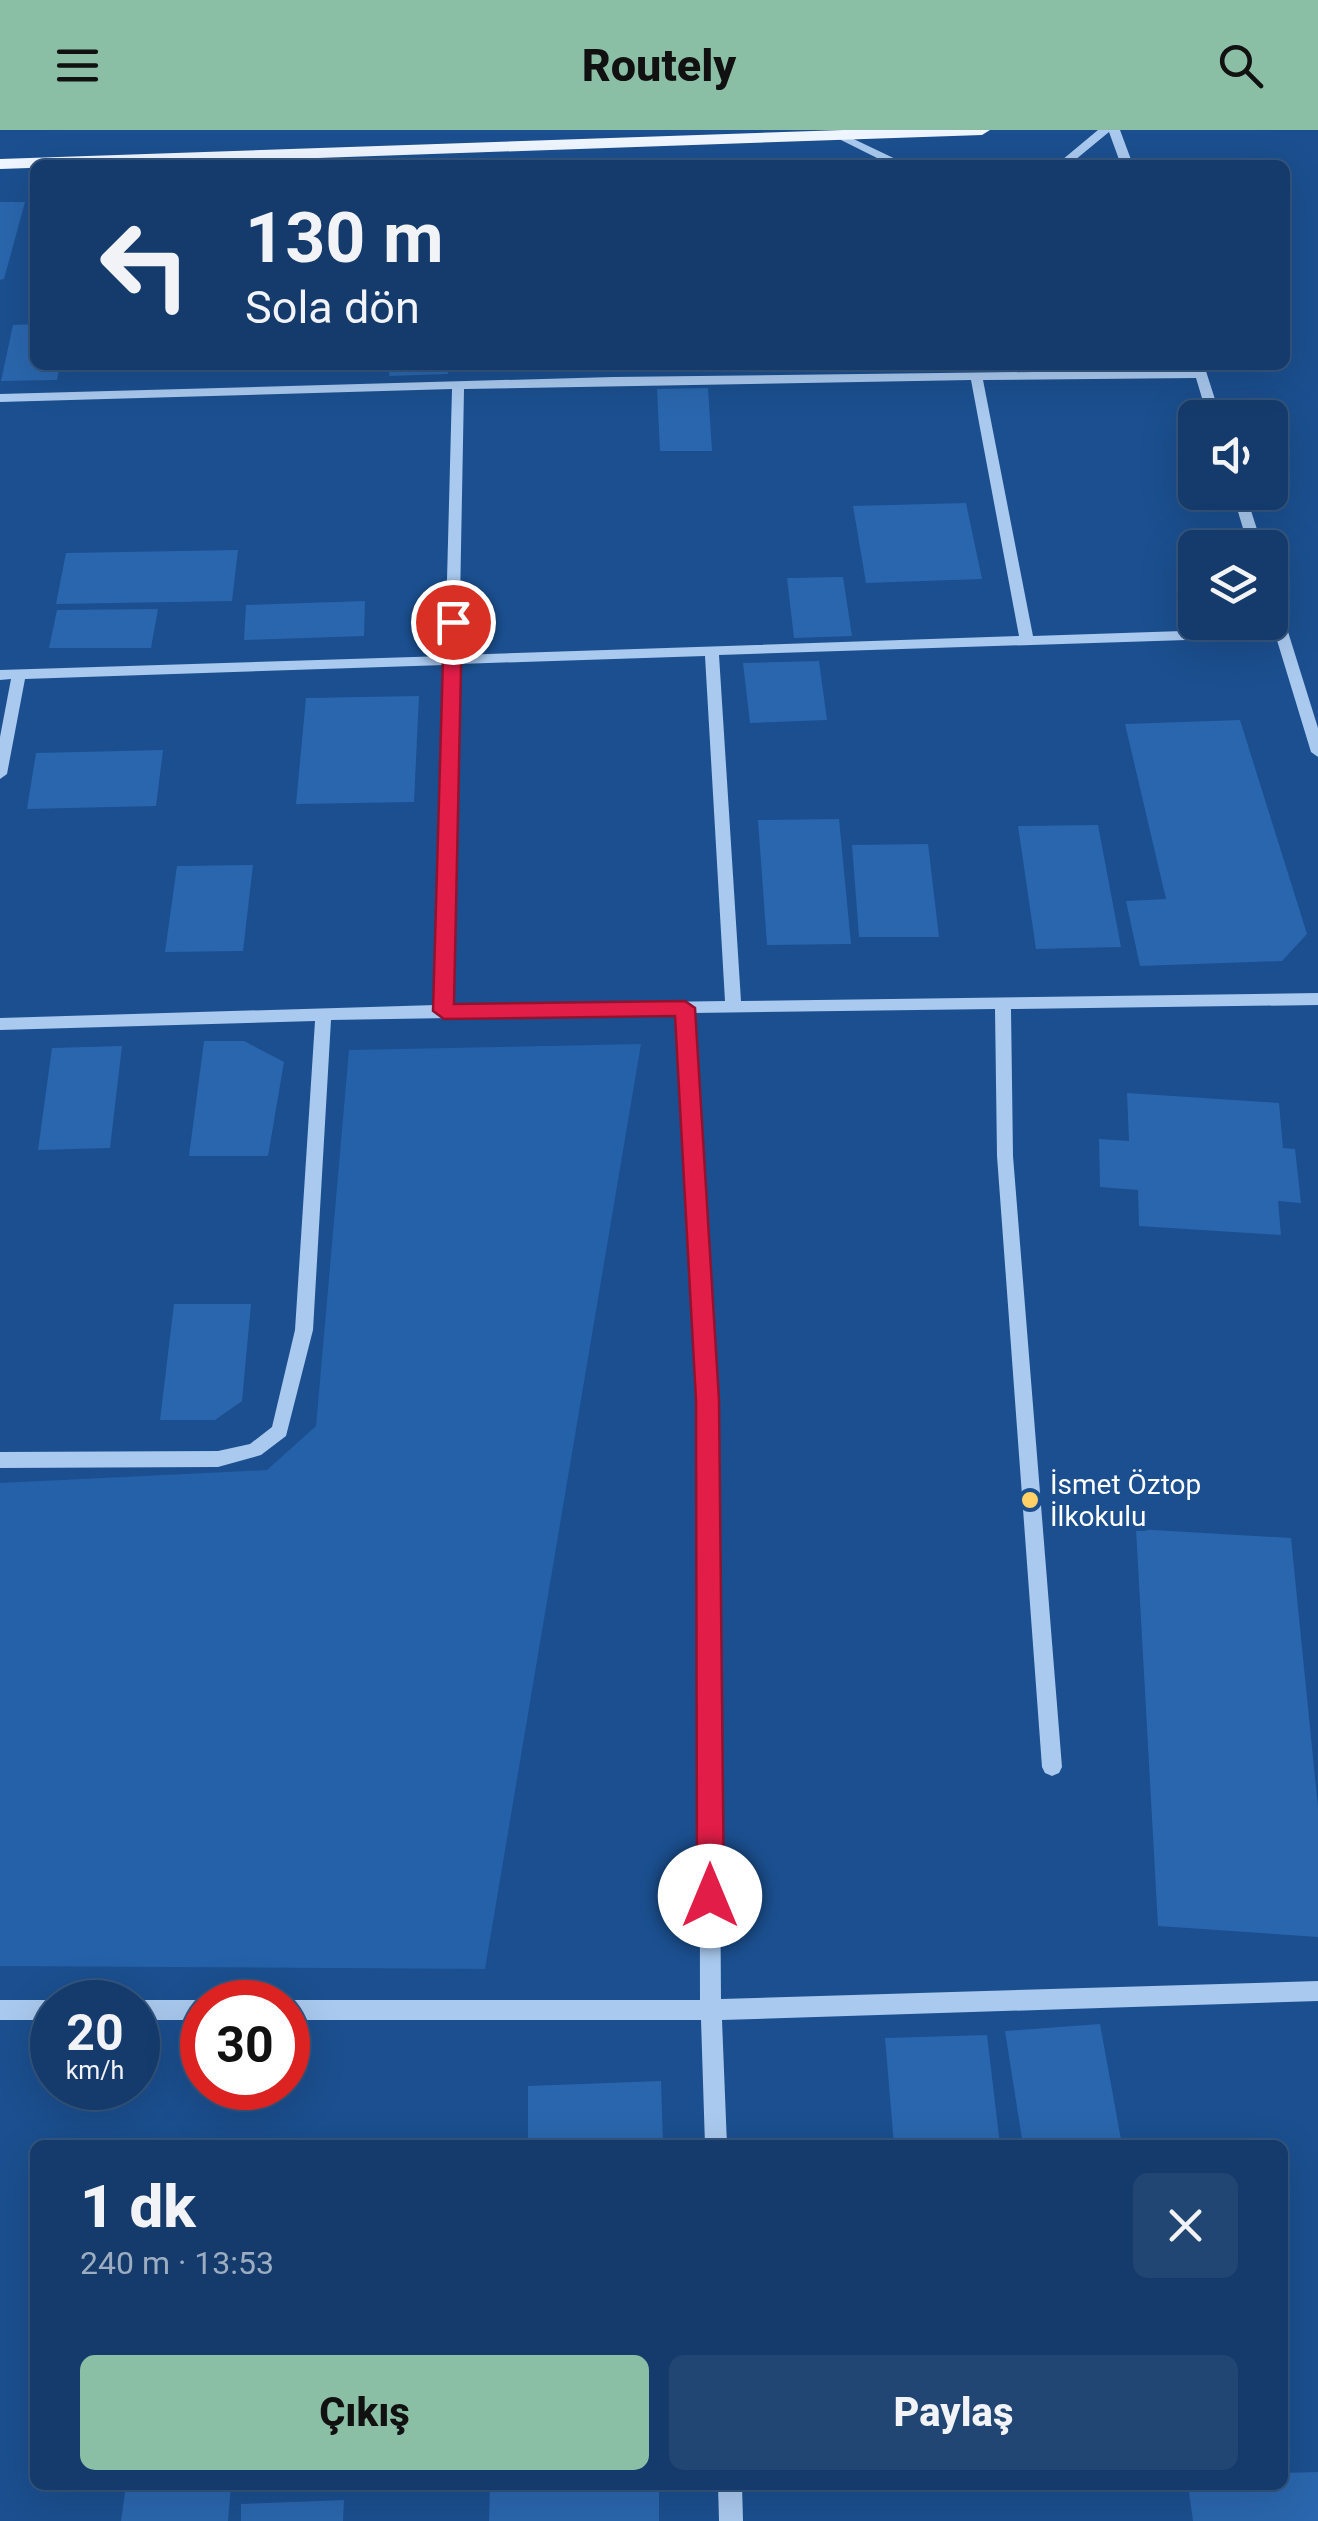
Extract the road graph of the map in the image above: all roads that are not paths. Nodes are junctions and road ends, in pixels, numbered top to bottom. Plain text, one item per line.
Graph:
1 (982, 130) edge
2 (1105, 130) edge
3 (1114, 130) edge
4 (841, 136) junction
5 (120, 160) edge
6 (890, 160) edge
7 (1068, 160) edge
8 (1124, 160) edge
9 (30, 163) edge
10 (0, 164) edge
11 (1199, 370) edge
12 (976, 376) junction
13 (458, 387) junction
14 (0, 398) edge
15 (1209, 400) edge
16 (1178, 636) edge
17 (1285, 640) edge
18 (1027, 642) junction
19 (712, 653) junction
20 (452, 662) junction
21 (19, 674) junction
22 (0, 675) edge
23 (1316, 733) edge
24 (1318, 752) edge
25 (0, 774) edge
26 (1318, 999) edge
27 (1003, 1004) junction
28 (733, 1006) junction
29 (685, 1008) junction
30 (444, 1011) junction
31 (322, 1018) junction
32 (0, 1024) edge
33 (0, 1460) edge
34 (1052, 1767) dead end
35 (1318, 1991) edge
36 (0, 2010) edge
37 (30, 2010) edge
38 (310, 2010) edge
39 (711, 2010) junction
40 (716, 2140) edge
41 (730, 2490) edge
42 (731, 2521) edge

1 - 4 main road
2 - 7 street
3 - 8 street
4 - 5 main road
4 - 6 street
9 - 10 main road
11 - 12 street
11 - 15 street
12 - 13 street
12 - 18 street
13 - 14 street
13 - 20 street
16 - 18 street
17 - 23 street
18 - 19 street
19 - 20 street
19 - 28 street
20 - 21 street
20 - 30 street
21 - 22 street
21 - 25 street
23 - 24 street
26 - 27 street
27 - 28 street
27 - 34 street
28 - 29 street
29 - 30 street
29 - 39 street
30 - 31 street
31 - 32 street
31 - 33 street
35 - 39 street
36 - 37 street
38 - 39 street
39 - 40 street
41 - 42 street

